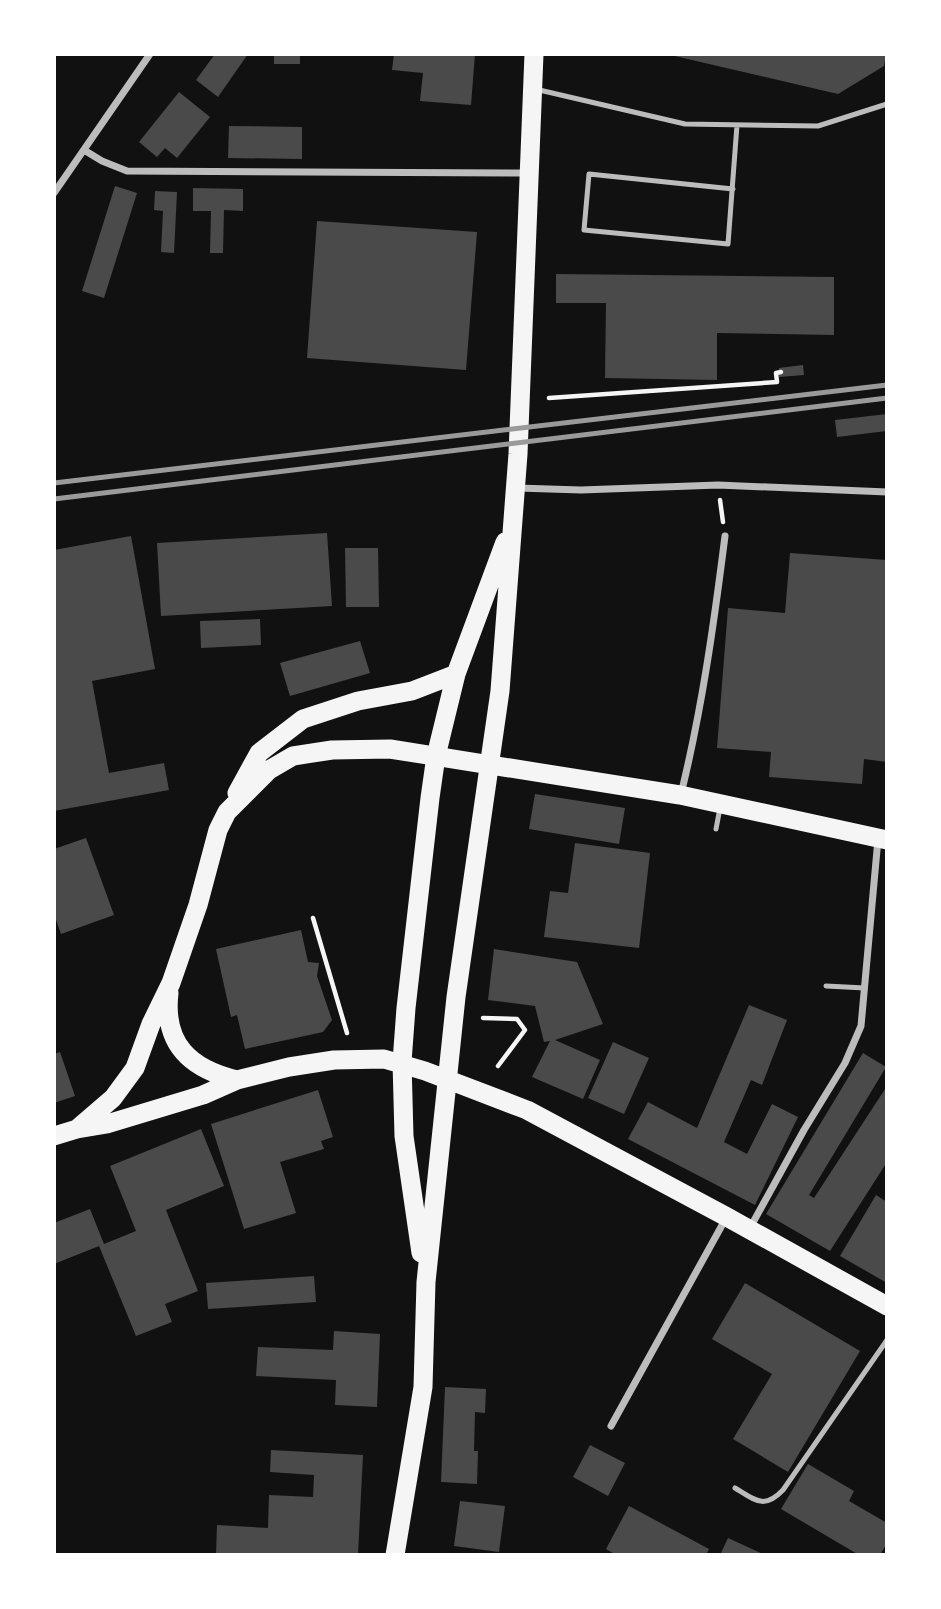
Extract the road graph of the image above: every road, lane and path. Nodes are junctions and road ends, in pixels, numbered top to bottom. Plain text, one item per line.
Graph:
1 (150, 54) edge
2 (534, 54) edge
3 (532, 88) junction
4 (887, 104) edge
5 (737, 125) junction
6 (84, 150) junction
7 (530, 173) junction
8 (733, 189) junction
9 (54, 193) edge
10 (781, 372) dead end
11 (549, 398) dead end
12 (718, 485) junction
13 (515, 488) junction
14 (887, 492) edge
15 (513, 521) junction
16 (724, 536) joint
17 (456, 674) junction
18 (436, 757) junction
19 (488, 763) junction
20 (680, 795) junction
21 (721, 804) junction
22 (227, 812) junction
23 (716, 829) dead end
24 (883, 839) edge
25 (313, 918) dead end
26 (171, 983) junction
27 (826, 986) dead end
28 (865, 988) junction
29 (483, 1018) dead end
30 (347, 1033) dead end
31 (402, 1062) junction
32 (498, 1066) dead end
33 (448, 1079) junction
34 (237, 1080) junction
35 (77, 1129) junction
36 (54, 1136) edge
37 (727, 1217) junction
38 (749, 1230) junction
39 (426, 1282) junction
40 (887, 1307) edge
41 (887, 1340) edge
42 (611, 1426) dead end
43 (735, 1488) dead end
44 (395, 1555) edge

1 - 6 street
2 - 3 highway
3 - 5 lane
3 - 7 highway
4 - 5 lane
5 - 8 lane
6 - 7 street
6 - 9 street
7 - 13 highway
8 - 8 lane
10 - 11 path
12 - 13 street
12 - 14 street
12 - 16 path
13 - 15 highway
15 - 17 highway
15 - 19 highway
16 - 20 street
17 - 18 highway
17 - 22 highway
18 - 19 highway
18 - 22 highway
18 - 31 highway
19 - 20 highway
19 - 33 highway
20 - 21 highway
21 - 23 lane
21 - 24 highway
22 - 26 highway
24 - 28 street
25 - 30 path
26 - 34 highway
26 - 35 highway
27 - 28 lane
28 - 38 street
29 - 32 path
31 - 33 highway
31 - 34 highway
31 - 39 highway
33 - 37 highway
33 - 39 highway
34 - 35 highway
35 - 36 highway
37 - 38 highway
37 - 42 street
38 - 40 highway
39 - 44 highway
41 - 43 lane

